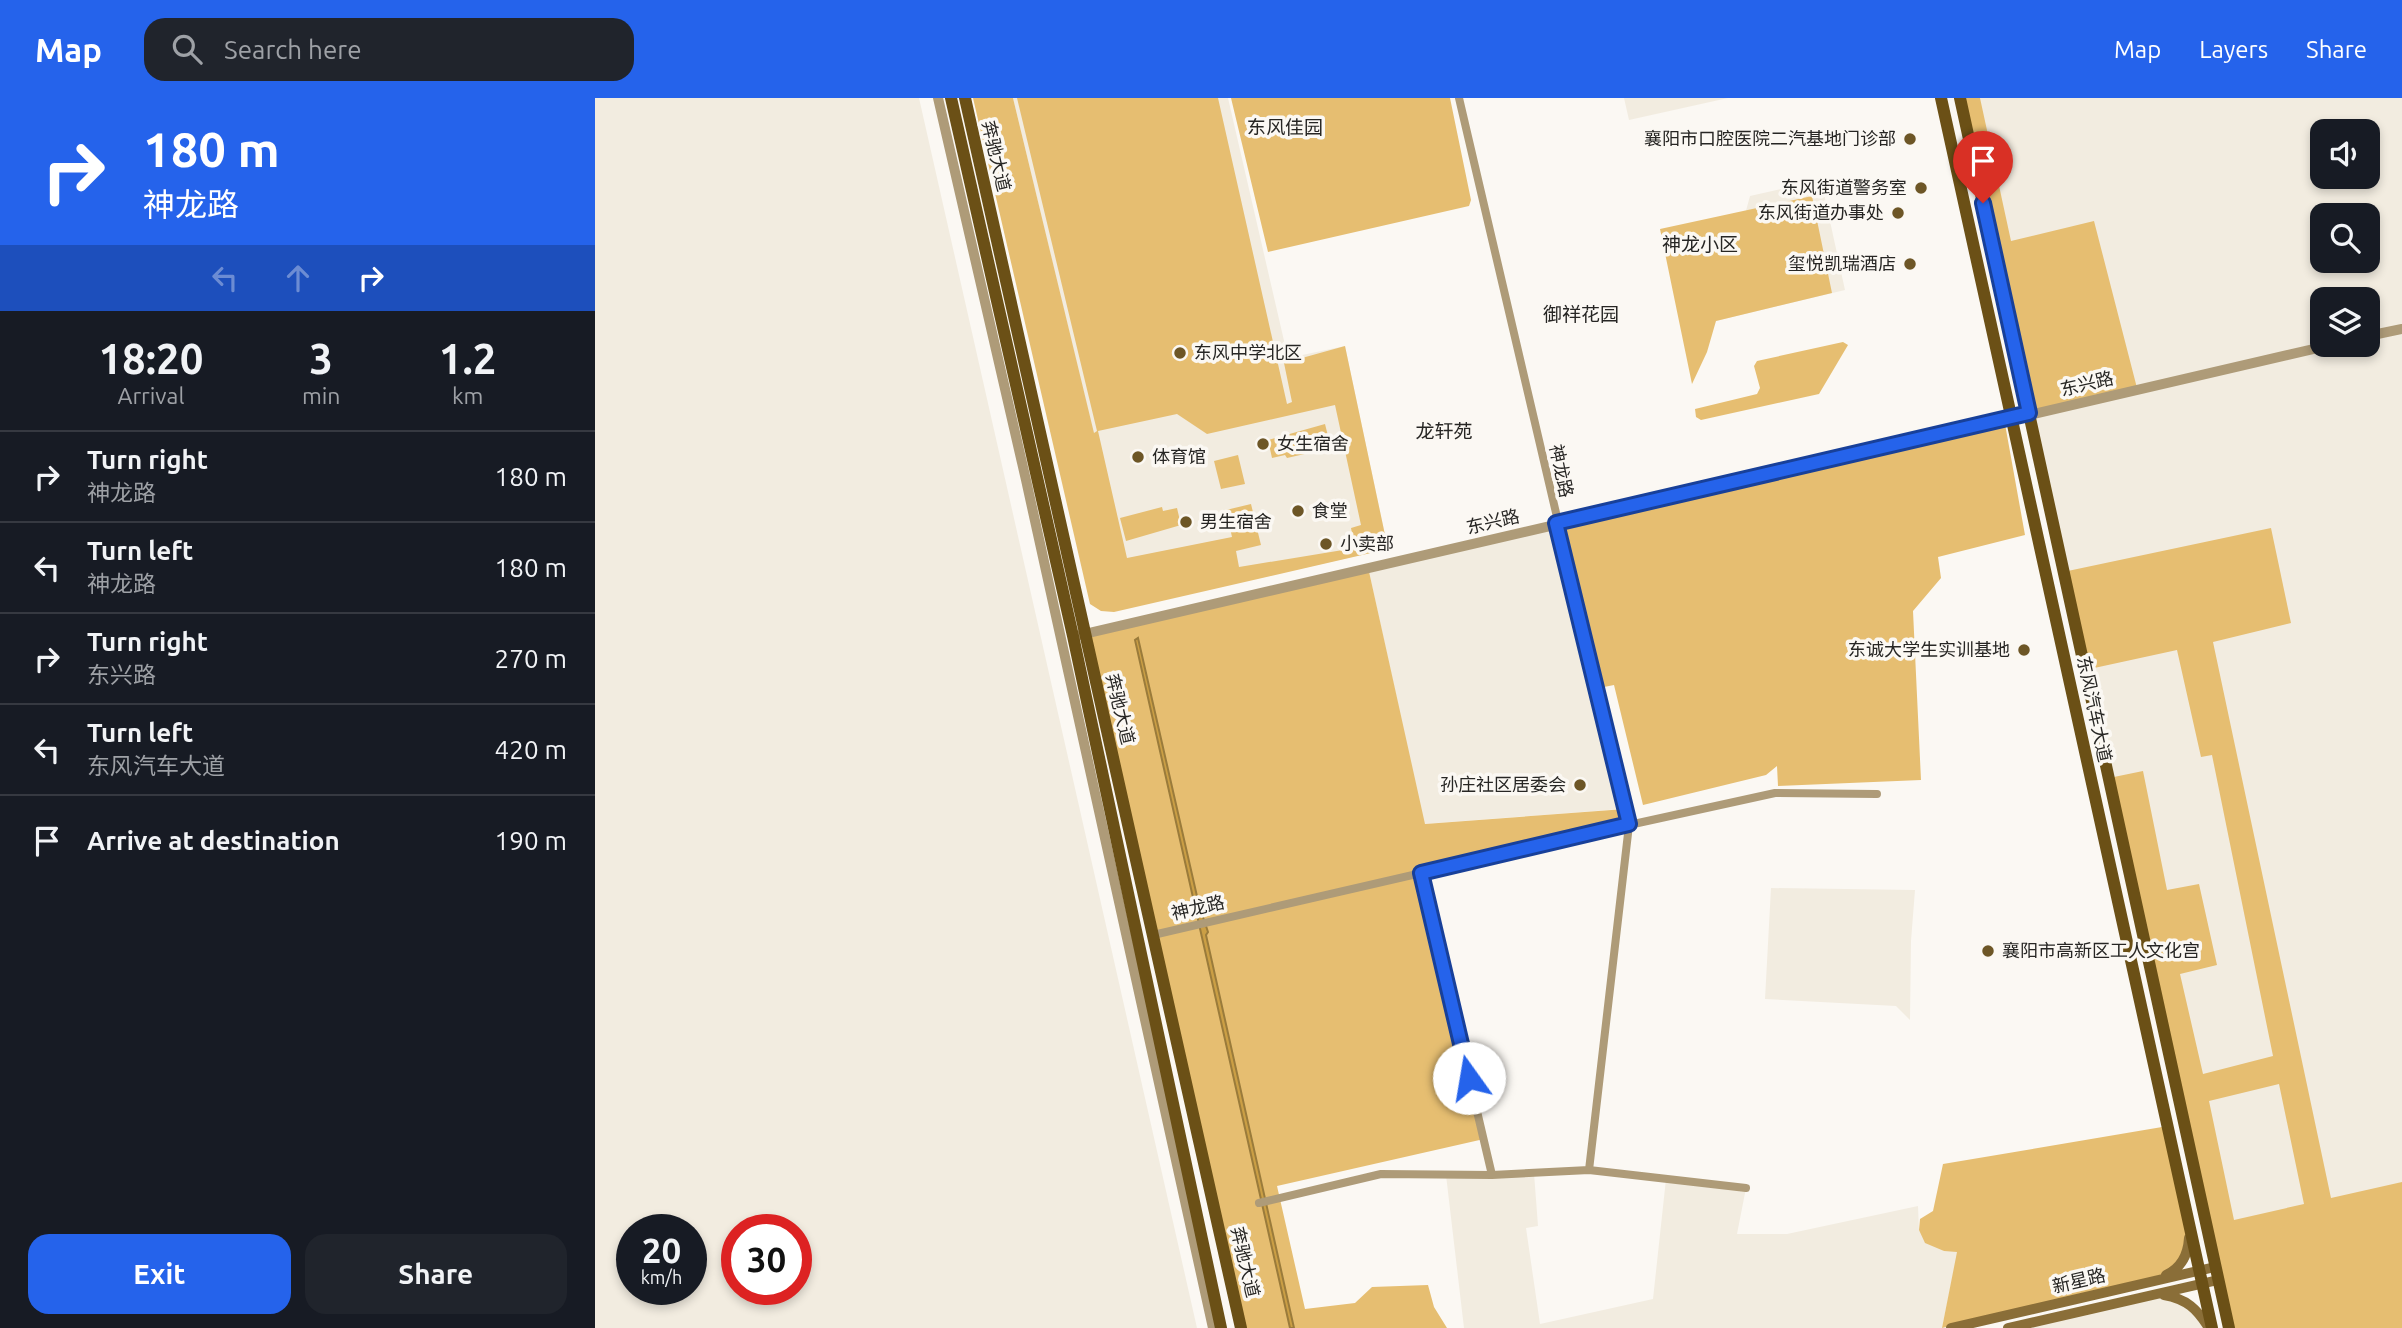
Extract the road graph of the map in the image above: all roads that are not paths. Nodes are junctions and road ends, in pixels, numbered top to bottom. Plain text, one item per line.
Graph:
1 (938, 98) edge
2 (951, 98) edge
3 (965, 98) edge
4 (1459, 98) edge
5 (1941, 98) edge
6 (1960, 98) edge
7 (2402, 329) edge
8 (2380, 334) edge
9 (2310, 350) edge
10 (2029, 413) junction
11 (2012, 417) junction
12 (1556, 523) junction
13 (1048, 550) junction
14 (1079, 635) junction
15 (1877, 794) dead end
16 (1629, 824) junction
17 (1421, 873) junction
18 (1153, 935) junction
19 (1589, 1170) junction
20 (1492, 1175) junction
21 (1746, 1188) dead end
22 (1259, 1203) dead end
23 (2189, 1225) junction
24 (2217, 1274) junction
25 (2201, 1277) junction
26 (2155, 1281) junction
27 (2158, 1294) junction
28 (1213, 1328) edge
29 (1221, 1328) edge
30 (1241, 1328) edge
31 (1951, 1328) edge
32 (2008, 1328) edge
33 (2211, 1328) edge
34 (2229, 1328) edge

1 - 13 street
2 - 13 main road, 奔驰大道
3 - 14 main road, 奔驰大道
4 - 12 street, 神龙路
5 - 11 main road, 东风汽车大道
6 - 10 main road, 东风汽车大道
7 - 8 street
9 - 10 street, 东兴路
10 - 11 street, 东兴路
10 - 24 main road, 东风汽车大道
11 - 12 street, 东兴路
11 - 23 main road, 东风汽车大道
12 - 14 street, 东兴路
12 - 16 street, 神龙路
13 - 14 main road, 奔驰大道
13 - 28 street
14 - 18 main road, 奔驰大道
14 - 29 main road, 奔驰大道
15 - 16 street
16 - 17 street, 神龙路
16 - 19 street
17 - 18 street, 神龙路
17 - 20 street
18 - 30 main road, 奔驰大道
19 - 20 street
19 - 21 street
20 - 22 street
23 - 25 main road, 东风汽车大道
23 - 26 main road
24 - 25 main road, 新星路
24 - 34 main road, 东风汽车大道
25 - 26 main road, 新星路
25 - 27 main road, 新星路
25 - 33 main road, 东风汽车大道
26 - 31 main road, 新星路
27 - 32 main road, 新星路
27 - 33 main road

